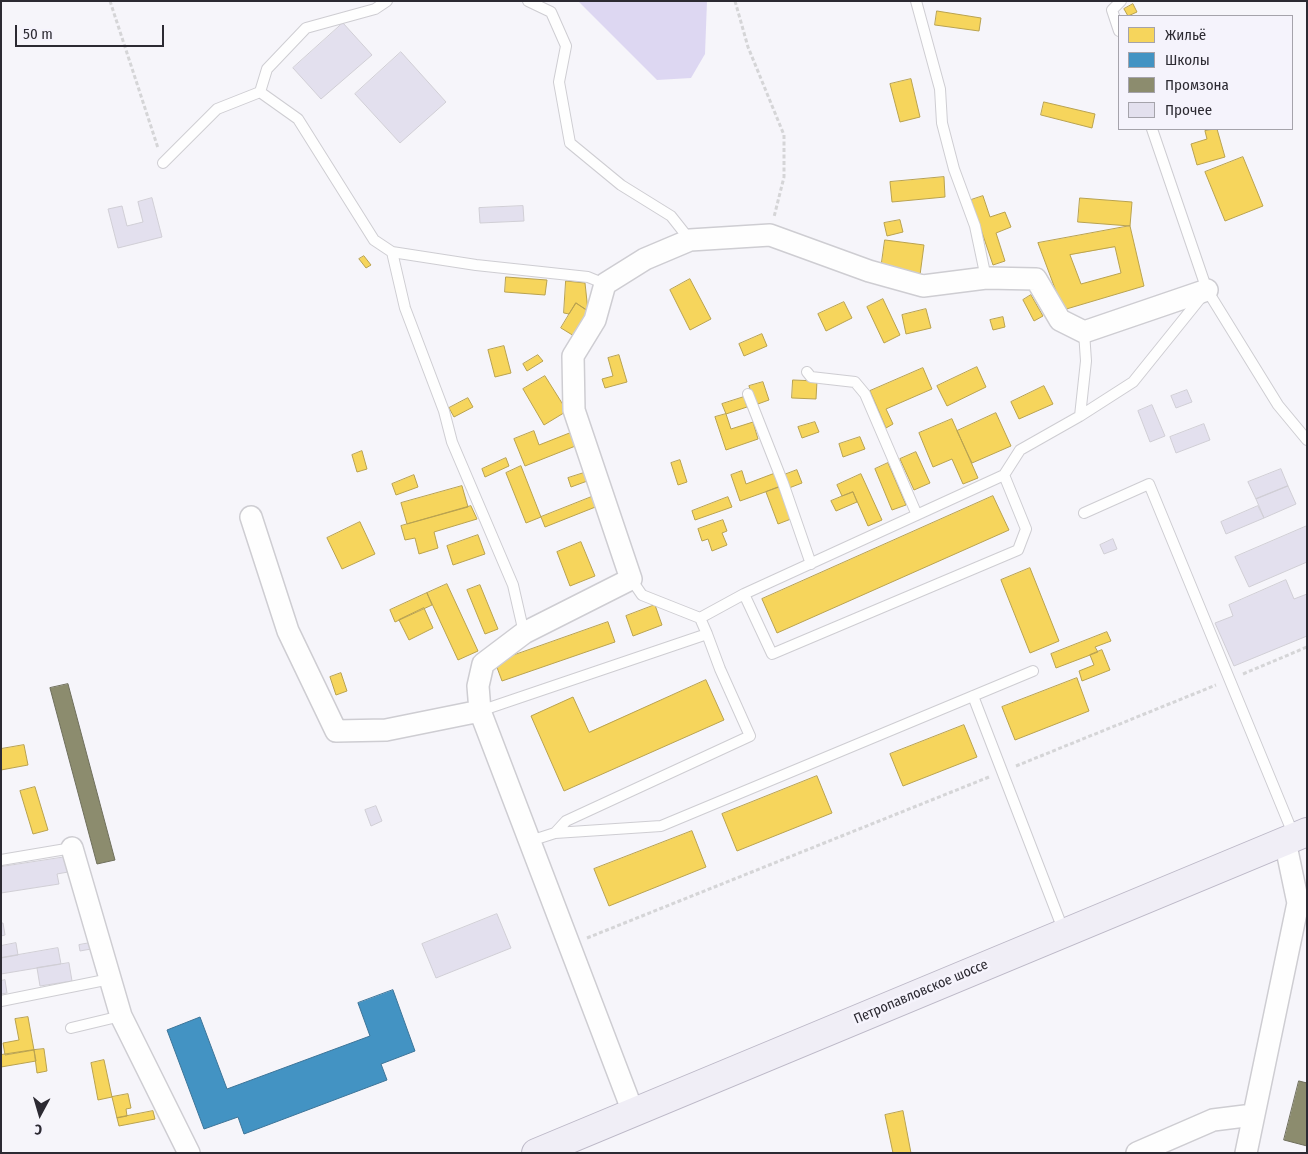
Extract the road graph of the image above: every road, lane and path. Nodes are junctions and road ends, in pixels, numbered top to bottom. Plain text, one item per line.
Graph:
1 (110, 1) edge
2 (387, 1) edge
3 (528, 1) edge
4 (735, 1) edge
5 (916, 1) edge
6 (1121, 1) edge
7 (1118, 28) edge
8 (260, 92) junction
9 (1152, 130) edge
10 (163, 163) joint
11 (770, 235) junction
12 (690, 240) junction
13 (392, 252) junction
14 (986, 278) junction
15 (605, 284) junction
16 (1207, 290) junction
17 (1084, 332) junction
18 (808, 372) dead end
19 (748, 394) dead end
20 (1080, 416) junction
21 (1307, 440) edge
22 (1004, 474) junction
23 (1084, 514) dead end
24 (917, 515) junction
25 (251, 517) dead end
26 (810, 564) junction
27 (631, 579) junction
28 (744, 594) junction
29 (700, 618) junction
30 (524, 633) junction
31 (707, 634) junction
32 (1307, 647) edge
33 (1033, 670) dead end
34 (1230, 679) junction
35 (973, 696) junction
36 (480, 710) junction
37 (1002, 772) junction
38 (555, 833) junction
39 (1296, 837) edge
40 (530, 841) junction
41 (72, 848) joint
42 (1, 860) edge
43 (1064, 933) junction
44 (570, 945) junction
45 (110, 979) junction
46 (1, 1001) edge
47 (121, 1016) junction
48 (71, 1028) dead end
49 (633, 1112) junction
50 (1253, 1115) junction
51 (189, 1153) edge
52 (536, 1153) edge
53 (1137, 1153) edge
54 (1246, 1153) edge

1 - 10 path
2 - 8 lane
3 - 12 lane
4 - 11 path
5 - 14 lane
6 - 7 lane
8 - 10 lane
8 - 13 lane
9 - 16 lane
11 - 12 street
11 - 14 street
12 - 15 street
13 - 15 lane
13 - 30 lane
14 - 17 street
15 - 27 street
16 - 17 street
16 - 20 lane
16 - 21 lane
17 - 20 lane
18 - 24 lane
19 - 26 lane
20 - 22 lane
22 - 24 lane
22 - 28 lane
23 - 34 lane
24 - 26 lane
25 - 36 street
26 - 28 lane
27 - 29 lane
27 - 30 street
28 - 29 lane
29 - 31 lane
30 - 36 street
31 - 36 lane
31 - 38 lane
32 - 34 path
33 - 35 lane
34 - 37 path
34 - 39 lane
35 - 37 lane
35 - 38 lane
36 - 40 street
37 - 43 lane
37 - 44 path
38 - 40 lane
39 - 43 main road, Петропавловское шоссе
39 - 50 street
40 - 44 street
41 - 42 lane
41 - 45 street
43 - 49 main road, Петропавловское шоссе
44 - 49 street
45 - 46 lane
45 - 47 street
47 - 48 lane
47 - 51 street
49 - 52 main road, Петропавловское шоссе
50 - 53 street
50 - 54 street

